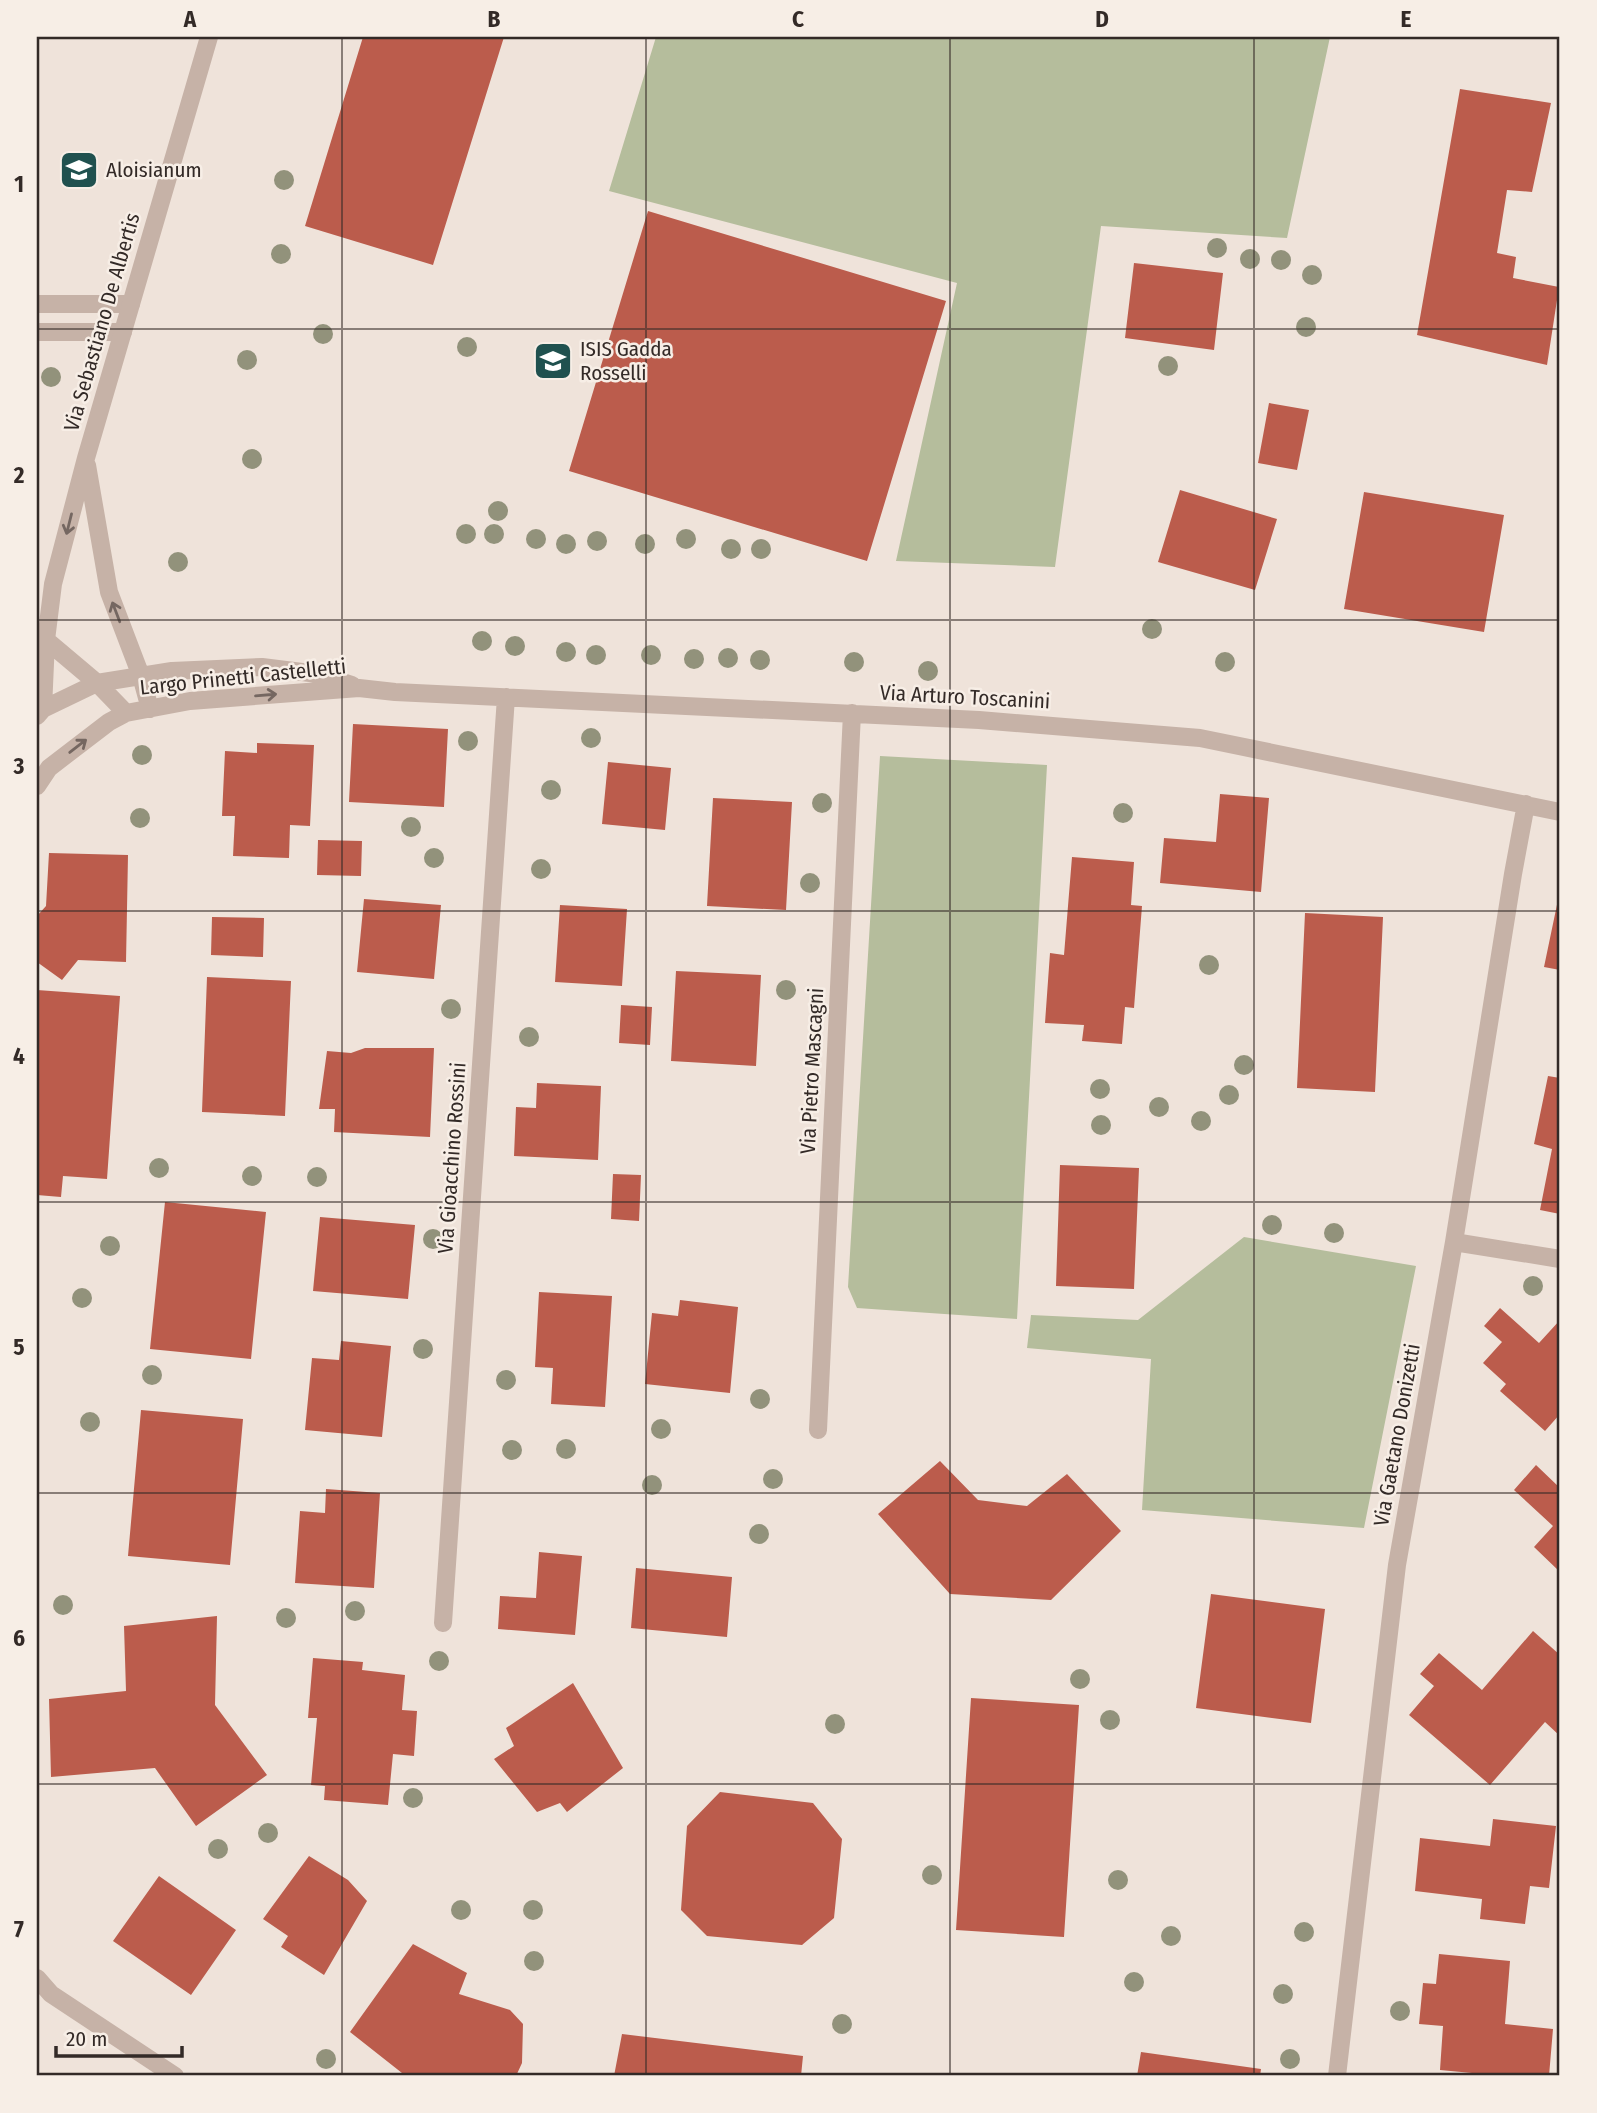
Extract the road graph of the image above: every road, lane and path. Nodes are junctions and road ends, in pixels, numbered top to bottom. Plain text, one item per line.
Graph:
1 (209, 37) edge
2 (37, 303) edge
3 (131, 303) junction
4 (122, 331) junction
5 (37, 332) edge
6 (86, 458) junction
7 (46, 640) junction
8 (141, 676) junction
9 (97, 683) junction
10 (359, 688) junction
11 (506, 697) junction
12 (150, 709) junction
13 (40, 713) edge
14 (126, 713) junction
15 (852, 713) junction
16 (37, 786) edge
17 (1526, 804) junction
18 (1560, 812) edge
19 (1454, 1242) junction
20 (1560, 1259) edge
21 (818, 1430) dead end
22 (443, 1623) dead end
23 (37, 1978) edge
24 (44, 1997) edge
25 (175, 2076) edge
26 (1337, 2076) edge

1 - 3 street, Via Sebastiano De Albertis
2 - 3 street
3 - 4 street, Via Sebastiano De Albertis
4 - 5 street
4 - 6 street, Via Sebastiano De Albertis
6 -> 7 street, Via Sebastiano De Albertis
8 -> 6 street, Via Sebastiano De Albertis
7 - 9 street
7 - 13 street, Via Sebastiano De Albertis
8 - 9 street, Largo Prinetti Castelletti
8 - 10 street, Largo Prinetti Castelletti
8 - 12 street, Via Sebastiano De Albertis
9 - 13 street, Largo Prinetti Castelletti
9 - 14 street
10 - 11 street, Via Arturo Toscanini
12 -> 10 street, Largo Prinetti Castelletti
11 - 15 street, Via Arturo Toscanini
11 - 22 street, Via Gioacchino Rossini
12 - 14 street, Largo Prinetti Castelletti
16 -> 14 street, Largo Prinetti Castelletti
15 - 17 street, Via Arturo Toscanini
15 - 21 street, Via Pietro Mascagni
17 - 18 street, Via Arturo Toscanini
17 - 19 street, Via Gaetano Donizetti
19 - 20 street
19 - 26 street, Via Gaetano Donizetti
23 - 24 street
24 - 25 street

